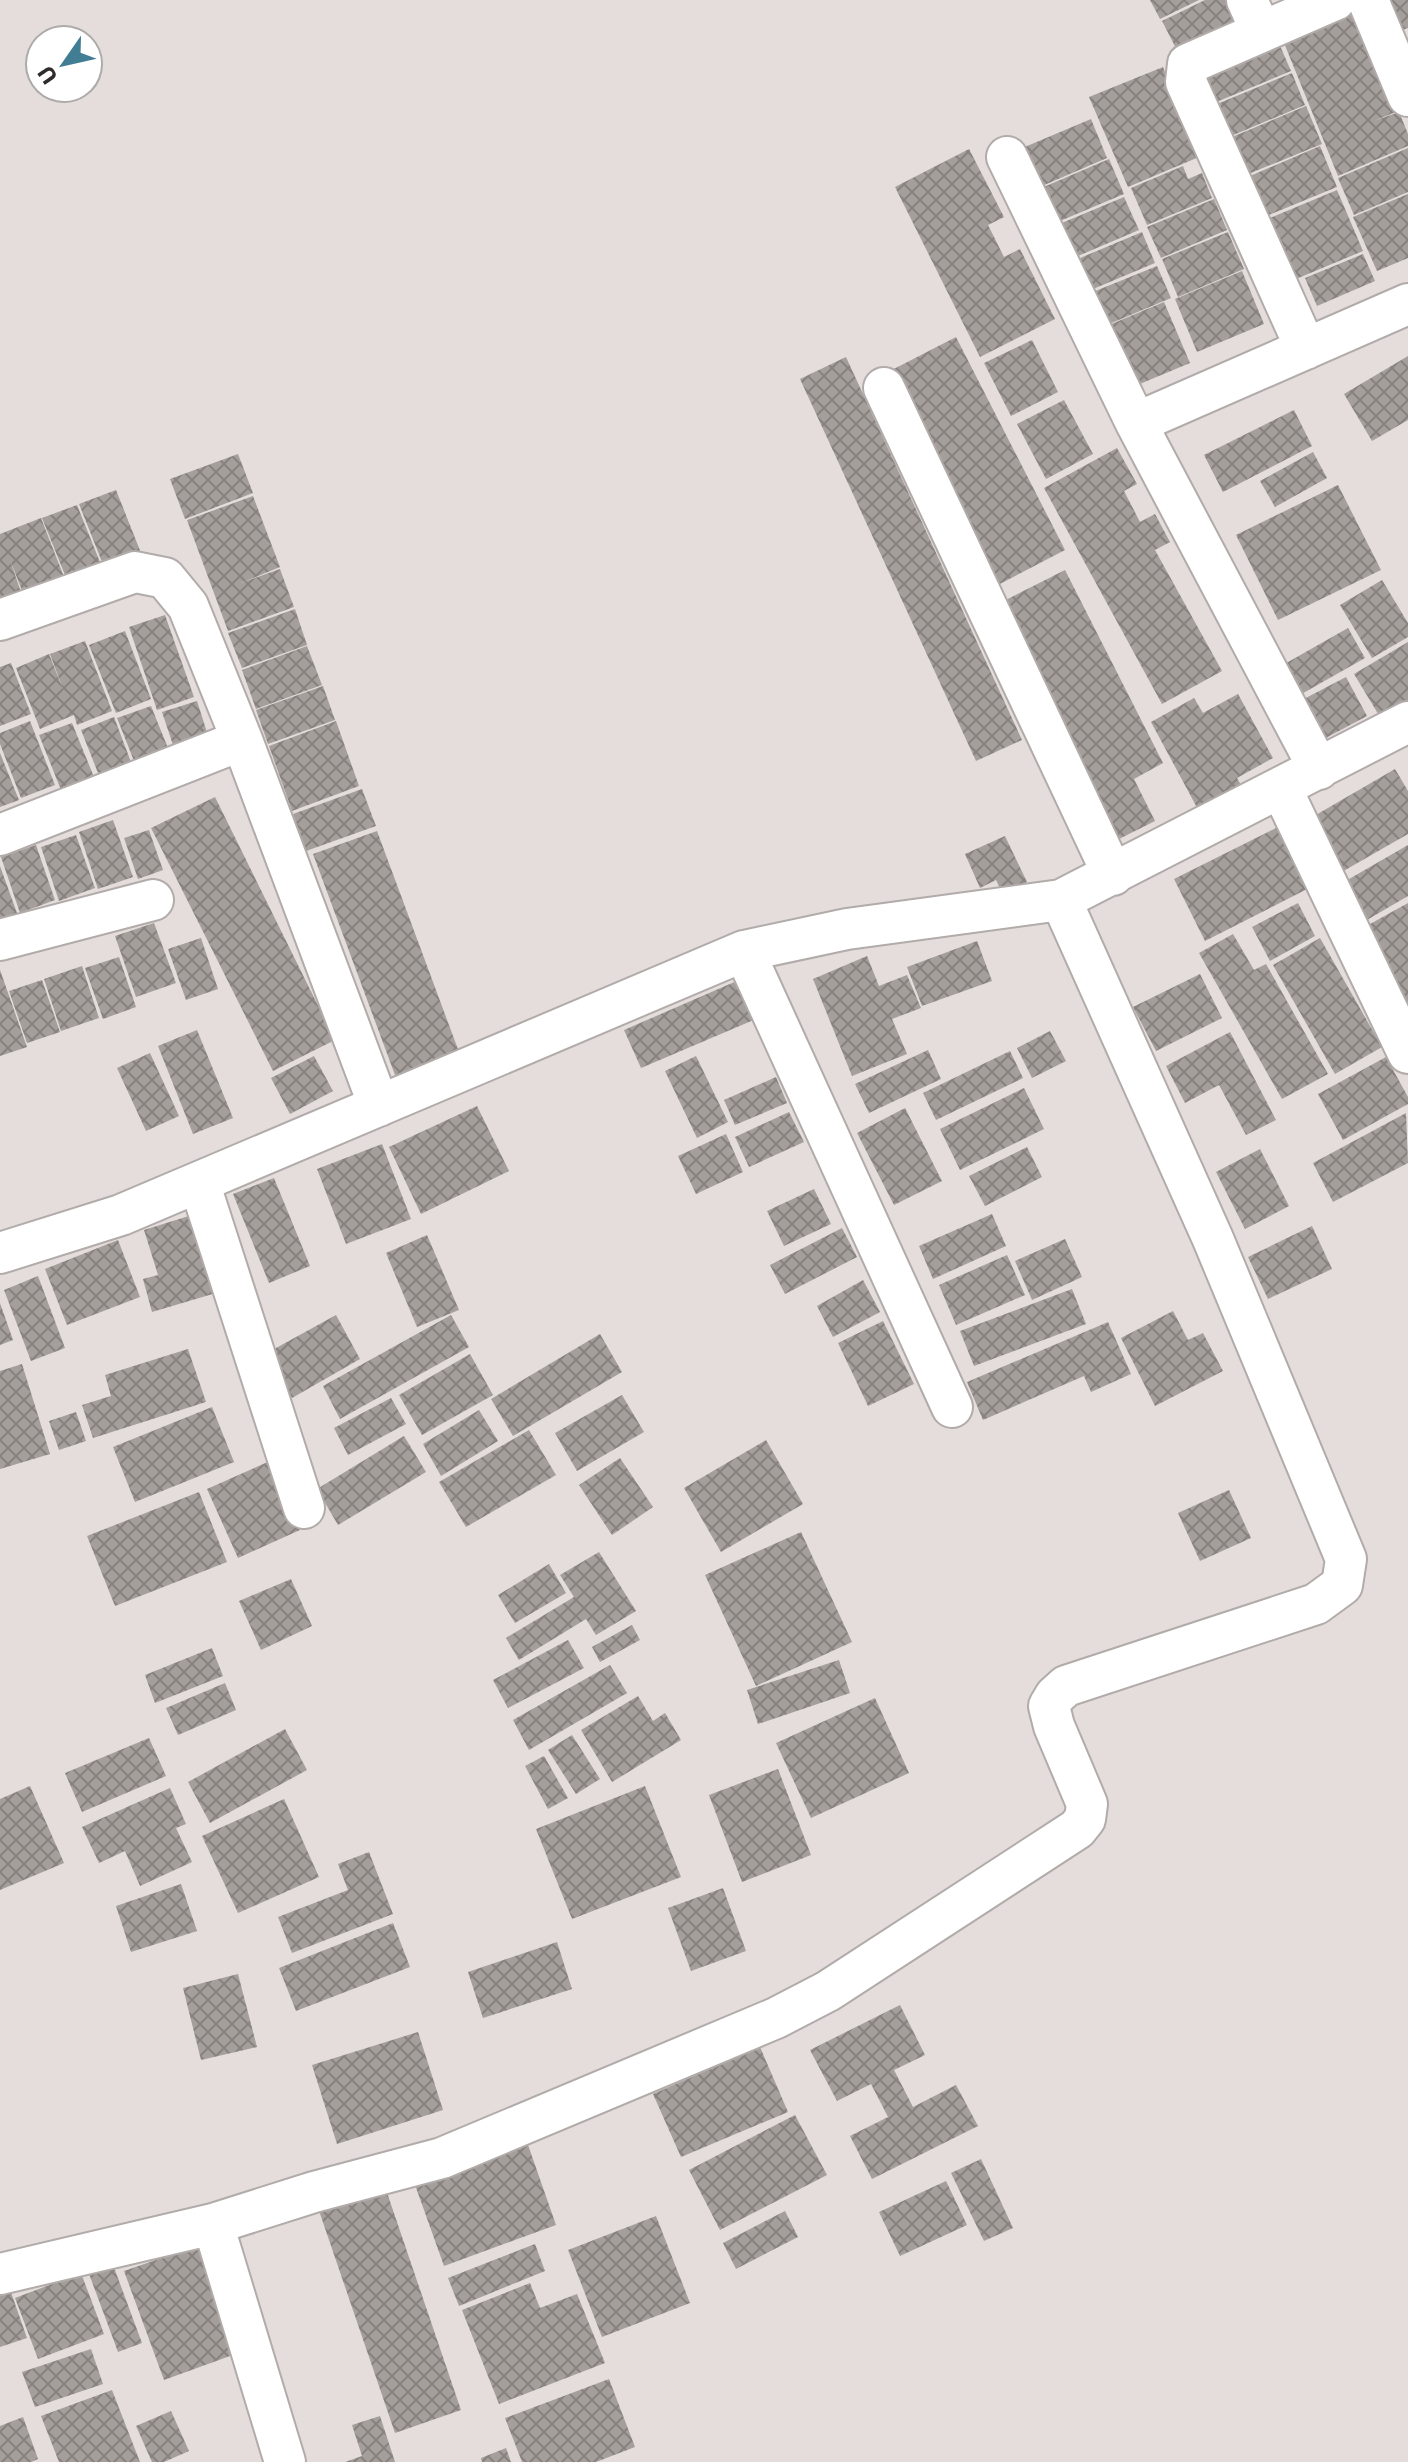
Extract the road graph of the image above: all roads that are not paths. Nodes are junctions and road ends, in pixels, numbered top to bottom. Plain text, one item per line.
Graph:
1 (1335, 0) edge
2 (1368, 0) edge
3 (1254, 15) edge
4 (1408, 96) edge
5 (1007, 157) dead end
6 (1408, 304) edge
7 (1306, 349) junction
8 (884, 388) dead end
9 (1136, 423) junction
10 (0, 620) edge
11 (1408, 722) edge
12 (242, 740) junction
13 (1319, 769) junction
14 (1281, 788) junction
15 (0, 835) edge
16 (1113, 875) junction
17 (153, 900) dead end
18 (1061, 900) junction
19 (0, 940) edge
20 (744, 951) junction
21 (1408, 1053) edge
22 (379, 1106) junction
23 (199, 1182) junction
24 (0, 1253) edge
25 (952, 1407) dead end
26 (304, 1508) dead end
27 (213, 2224) junction
28 (0, 2274) edge
29 (285, 2462) edge

1 - 3 street
2 - 4 street
3 - 7 street
5 - 9 street
6 - 7 street
7 - 9 street
8 - 16 street
9 - 13 street
10 - 12 street
11 - 13 street
12 - 15 street
12 - 22 street
13 - 14 street
14 - 16 street
14 - 21 street
16 - 18 street
17 - 19 street
18 - 20 street
18 - 27 street
20 - 22 street
20 - 25 street
22 - 23 street
23 - 24 street
23 - 26 street
27 - 28 street
27 - 29 street

